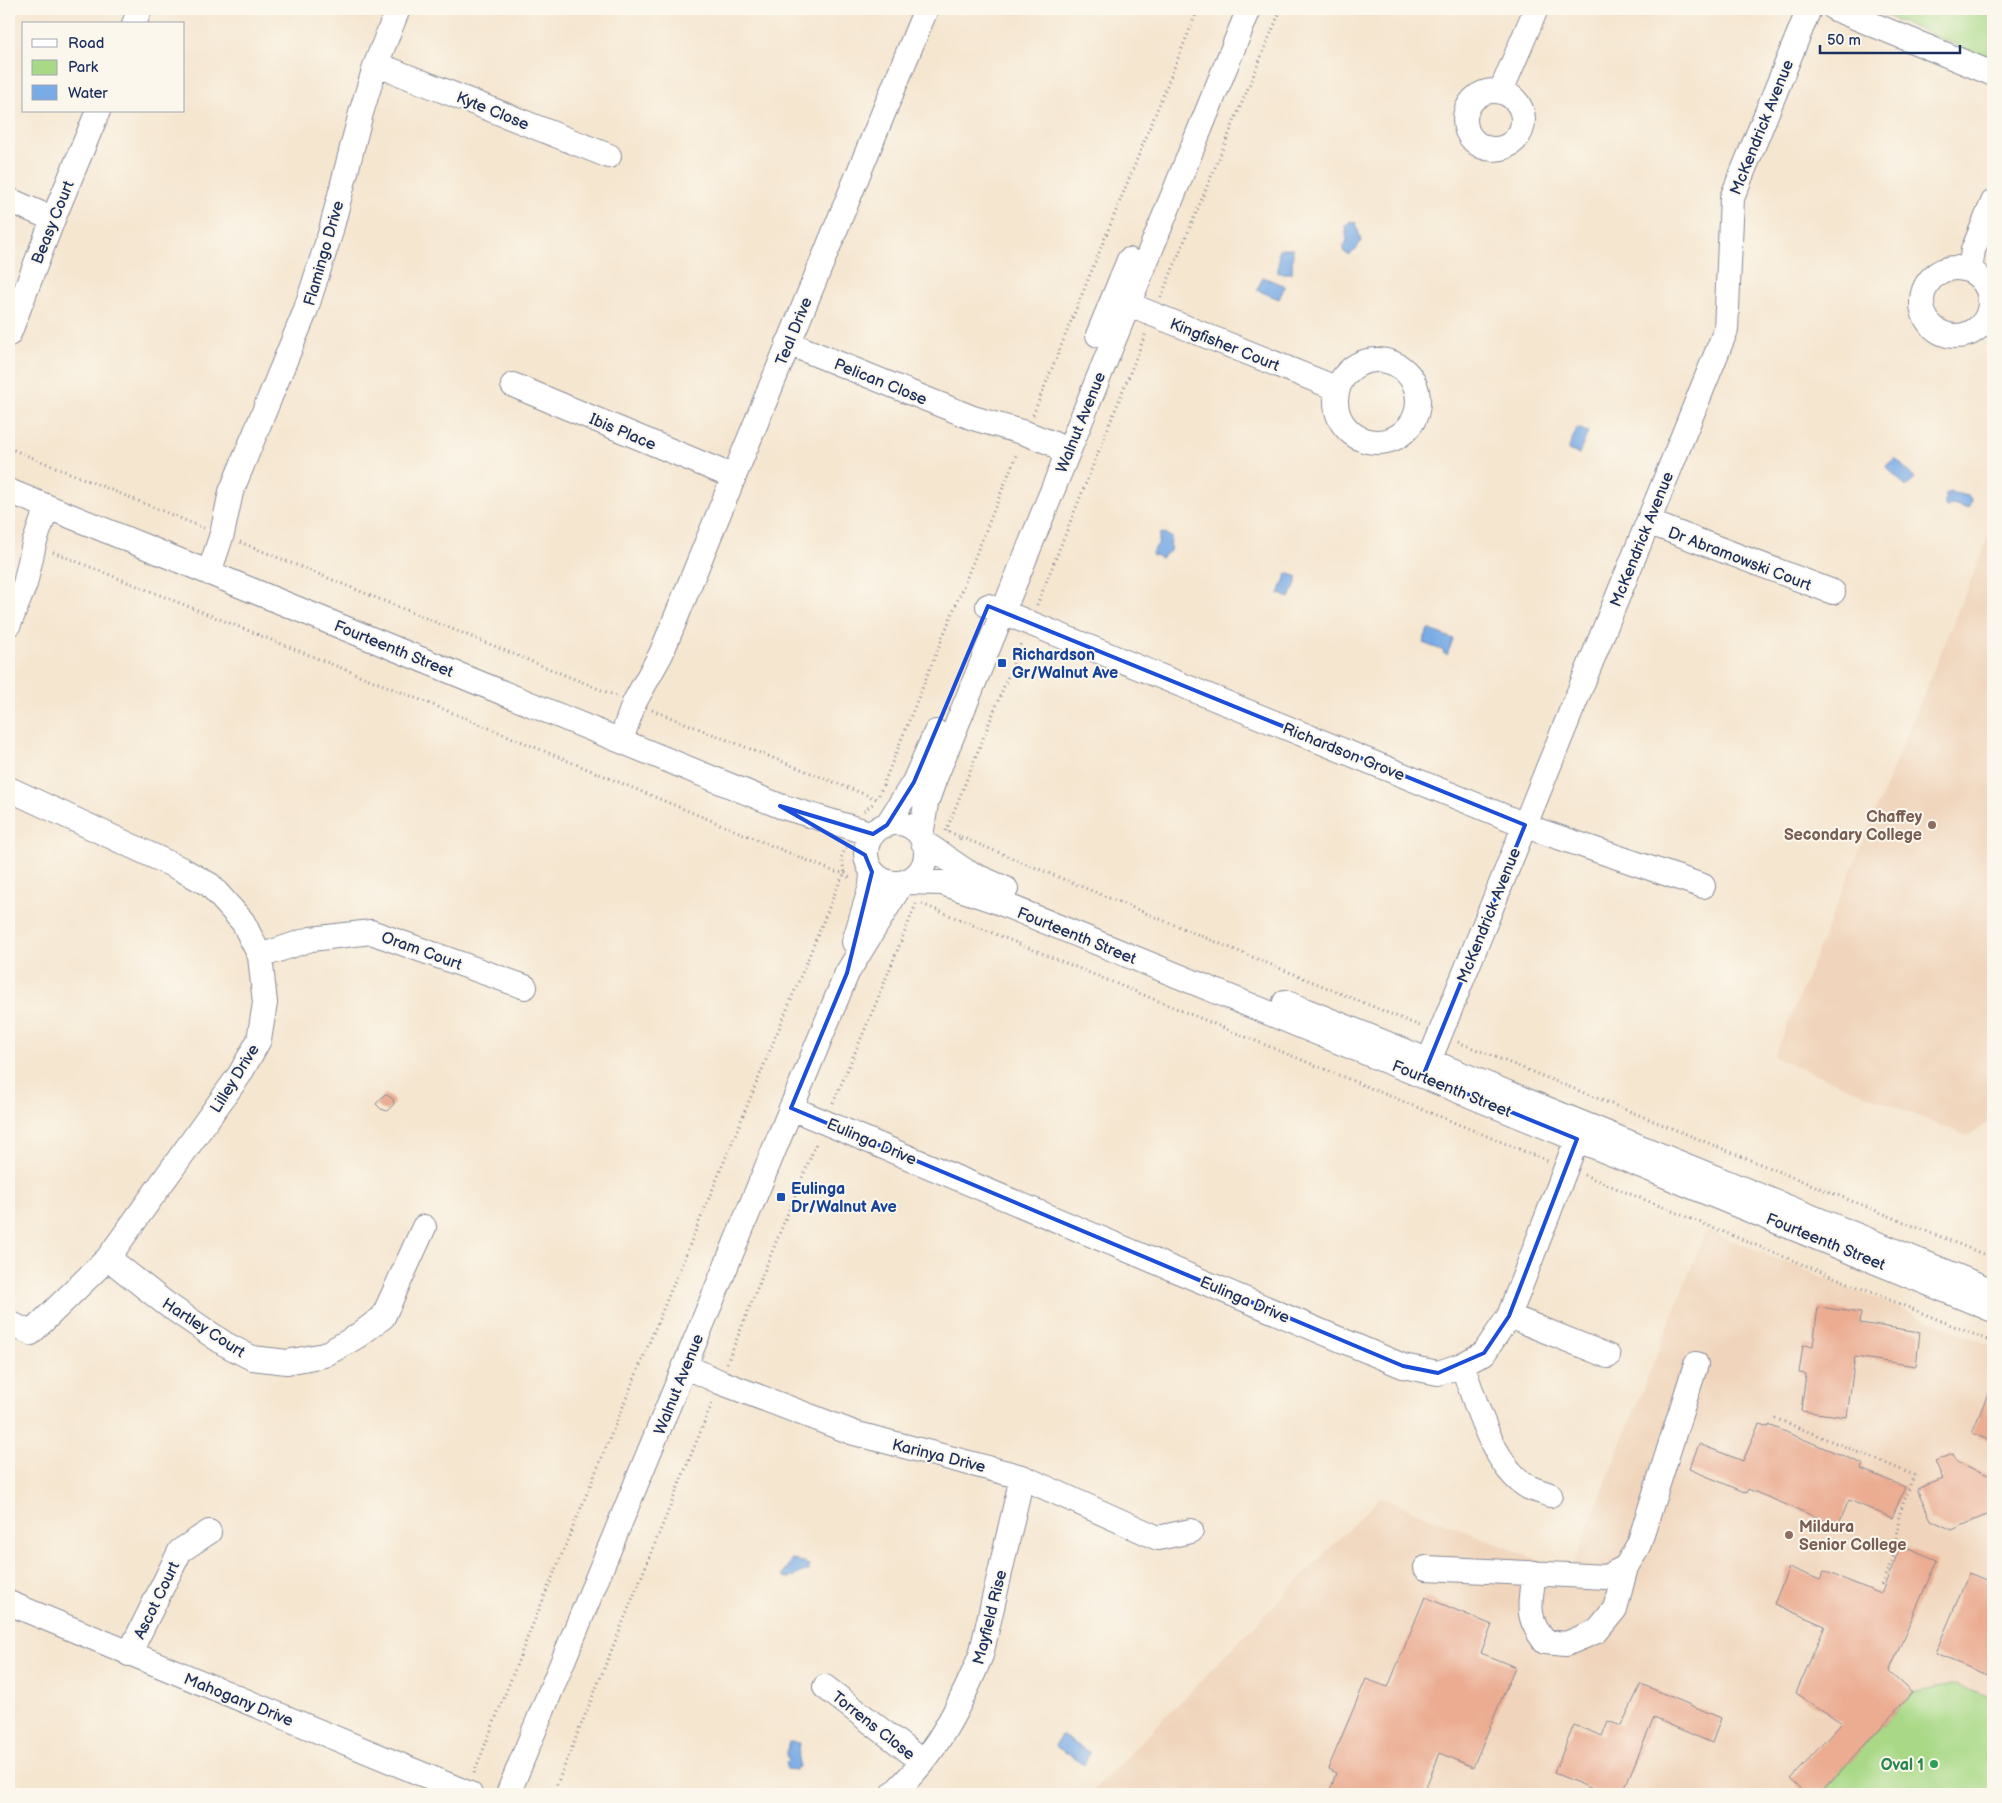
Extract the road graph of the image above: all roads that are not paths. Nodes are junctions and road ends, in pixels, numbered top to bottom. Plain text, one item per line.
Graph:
1 (398, 9) edge
2 (926, 9) edge
3 (1232, 9) edge
4 (1249, 9) edge
5 (1536, 9) edge
6 (1809, 9) edge
7 (1836, 9) edge
8 (376, 64) junction
9 (1993, 74) edge
10 (1501, 91) dead end
11 (98, 112) edge
12 (609, 156) dead end
13 (9, 200) edge
14 (1993, 202) edge
15 (53, 218) junction
16 (1970, 271) dead end
17 (1121, 301) junction
18 (9, 334) edge
19 (788, 343) junction
20 (513, 385) dead end
21 (1338, 389) dead end
22 (1056, 452) junction
23 (734, 477) junction
24 (9, 491) edge
25 (53, 509) junction
26 (1648, 522) junction
27 (200, 569) junction
28 (1833, 592) dead end
29 (995, 609) junction
30 (9, 624) edge
31 (627, 743) junction
32 (9, 789) edge
33 (1525, 825) junction
34 (922, 839) junction
35 (866, 843) junction
36 (947, 873) junction
37 (1703, 886) dead end
38 (908, 889) junction
39 (260, 956) junction
40 (847, 973) junction
41 (524, 987) dead end
42 (1429, 1061) junction
43 (791, 1108) junction
44 (1577, 1139) junction
45 (424, 1227) dead end
46 (108, 1258) junction
47 (1991, 1296) edge
48 (1509, 1316) junction
49 (9, 1323) edge
50 (1608, 1356) dead end
51 (1696, 1364) dead end
52 (1462, 1365) junction
53 (685, 1366) junction
54 (1022, 1476) junction
55 (1550, 1495) dead end
56 (1191, 1531) dead end
57 (209, 1532) dead end
58 (1626, 1567) junction
59 (1426, 1568) dead end
60 (1534, 1573) junction
61 (9, 1603) edge
62 (129, 1654) junction
63 (825, 1687) dead end
64 (923, 1762) junction
65 (468, 1794) edge
66 (508, 1794) edge
67 (893, 1794) edge

1 - 8 street, Flamingo Drive
2 - 19 street, Teal Drive
3 - 17 street, Walnut Avenue
4 - 17 street, Walnut Avenue
5 - 10 street
6 - 26 street, McKendrick Avenue
7 - 9 street
8 - 12 street, Kyte Close
8 - 27 street, Flamingo Drive
11 - 15 street, Beasy Court
13 - 15 street
14 - 16 street
15 - 18 street, Beasy Court
17 - 21 street, Kingfisher Court
17 - 22 street, Walnut Avenue
19 - 22 street, Pelican Close
19 - 23 street, Teal Drive
20 - 23 street, Ibis Place
22 - 29 street, Walnut Avenue
23 - 31 street, Teal Drive
24 - 25 street, Fourteenth Street
25 - 27 street, Fourteenth Street
25 - 30 street
26 - 28 street, Dr Abramowski Court
26 - 33 street, McKendrick Avenue
27 - 31 street, Fourteenth Street
29 - 33 street, Richardson Grove
29 - 34 street, Walnut Avenue
29 - 35 street, Walnut Avenue
31 - 35 street, Fourteenth Street
32 - 39 street, Lilley Drive
33 - 37 street, Richardson Grove
33 - 42 street, McKendrick Avenue
34 - 35 street
34 - 36 street, Fourteenth Street
34 - 38 street
35 - 38 street
35 - 40 street, Walnut Avenue
36 - 38 street, Fourteenth Street
36 - 42 street, Fourteenth Street
36 - 44 street, Fourteenth Street
38 - 40 street, Walnut Avenue
39 - 41 street, Oram Court
39 - 46 street, Lilley Drive
40 - 43 street, Walnut Avenue
42 - 47 street, Fourteenth Street
43 - 52 street, Eulinga Drive
43 - 53 street, Walnut Avenue
44 - 47 street, Fourteenth Street
44 - 48 street, Eulinga Drive
45 - 46 street, Hartley Court
46 - 49 street, Lilley Drive
48 - 50 street
48 - 52 street, Eulinga Drive
51 - 58 street
52 - 55 street
53 - 54 street, Karinya Drive
53 - 66 street, Walnut Avenue
54 - 56 street, Karinya Drive
54 - 64 street, Mayfield Rise
57 - 62 street, Ascot Court
58 - 60 street
58 - 60 street
59 - 60 street
61 - 62 street, Mahogany Drive
62 - 65 street, Mahogany Drive
63 - 64 street, Torrens Close
64 - 67 street, Mayfield Rise

